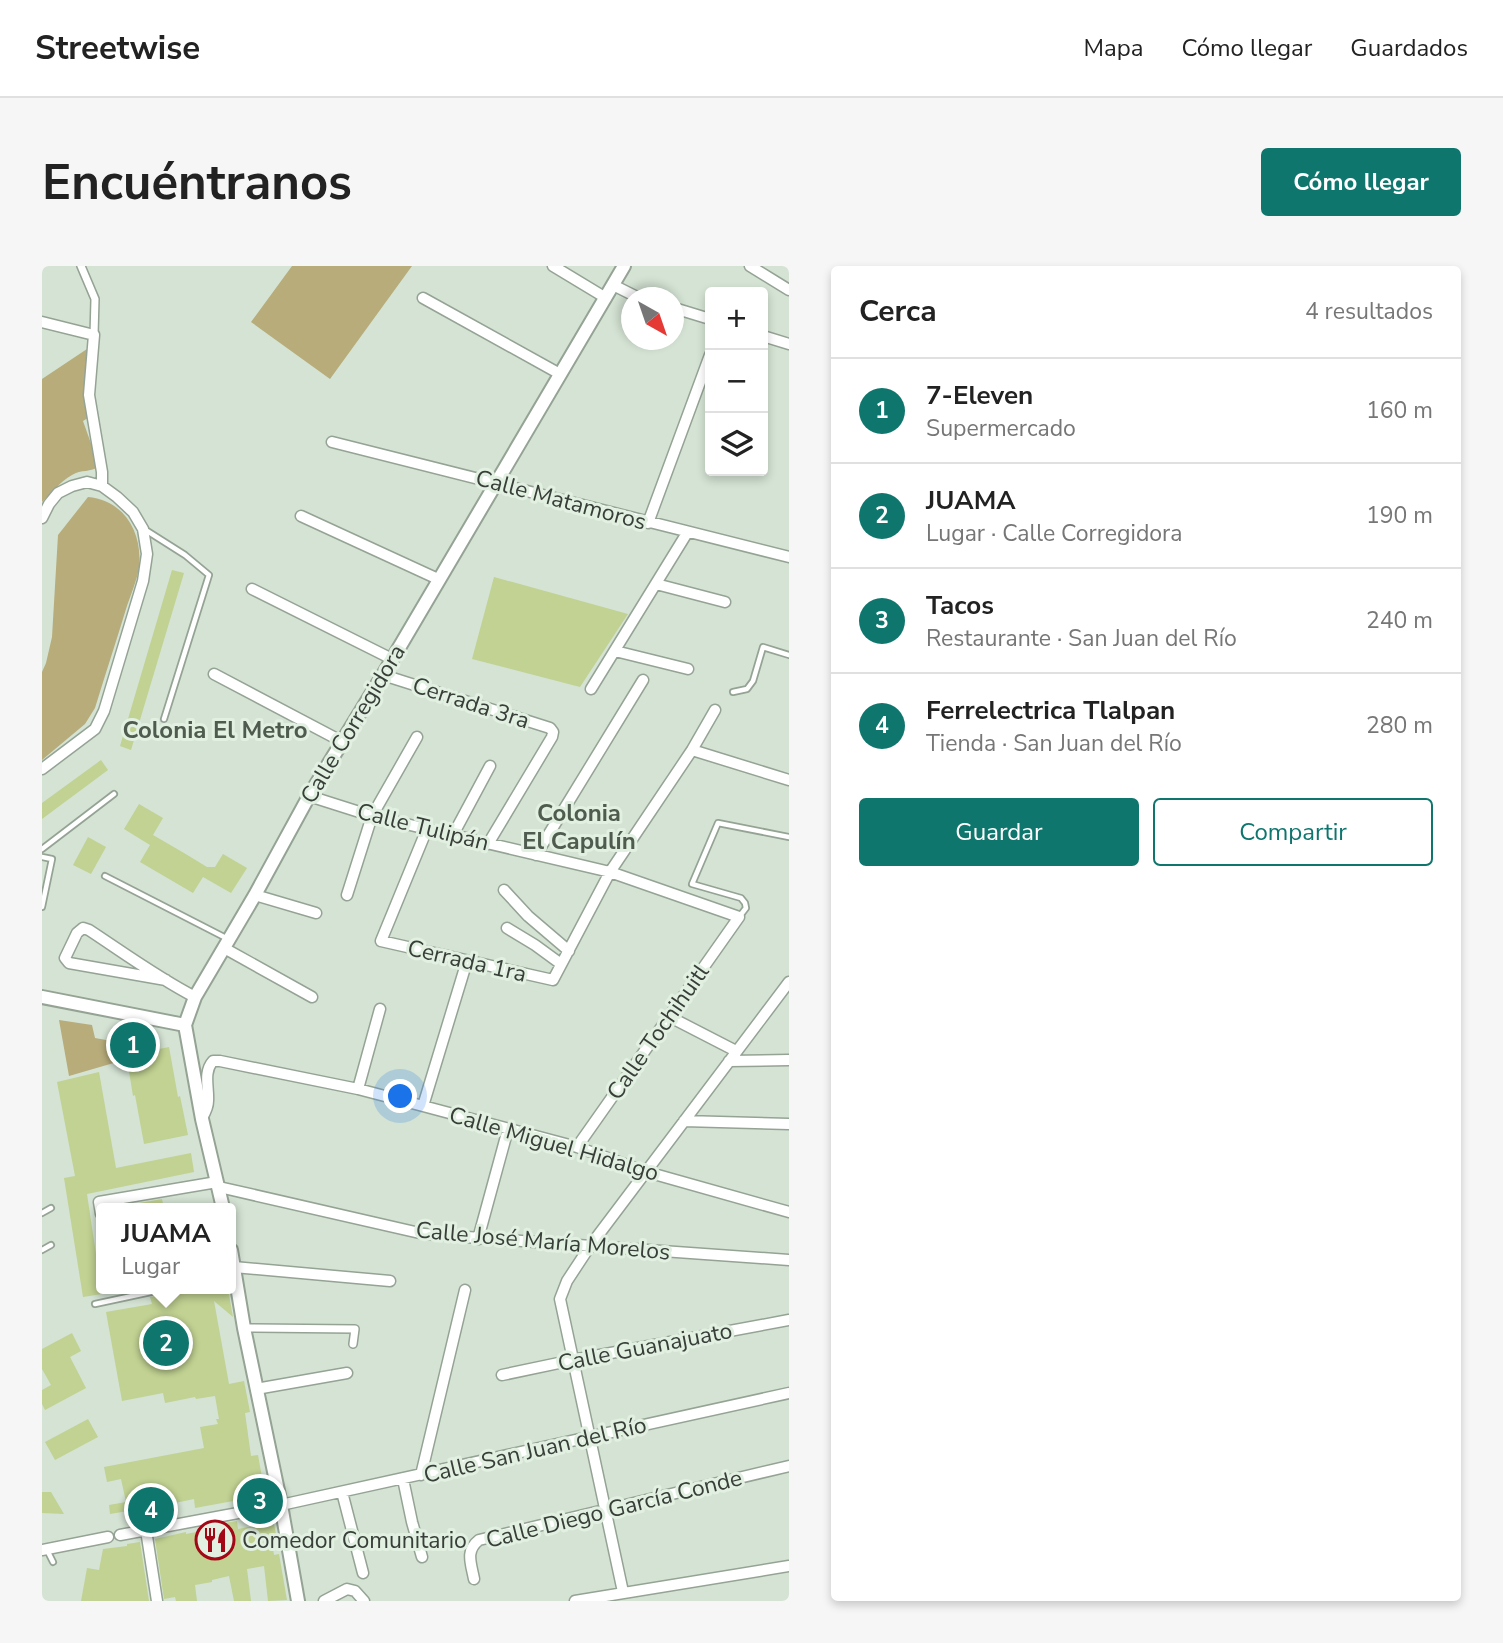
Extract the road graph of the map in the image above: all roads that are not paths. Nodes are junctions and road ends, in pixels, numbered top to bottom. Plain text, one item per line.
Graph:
1 (81, 266) edge
2 (553, 266) edge
3 (624, 266) edge
4 (750, 266) edge
5 (613, 285) junction
6 (621, 289) edge
7 (789, 290) edge
8 (423, 298) dead end
9 (606, 298) junction
10 (684, 311) edge
11 (705, 317) edge
12 (42, 322) edge
13 (94, 335) junction
14 (768, 337) edge
15 (789, 344) edge
16 (705, 369) edge
17 (561, 374) junction
18 (332, 442) dead end
19 (495, 482) junction
20 (102, 486) junction
21 (42, 516) edge
22 (301, 516) dead end
23 (648, 523) junction
24 (143, 529) junction
25 (687, 533) junction
26 (789, 557) edge
27 (438, 579) junction
28 (656, 584) junction
29 (252, 589) dead end
30 (725, 602) dead end
31 (614, 651) junction
32 (789, 654) edge
33 (392, 659) junction
34 (688, 669) dead end
35 (214, 674) dead end
36 (383, 675) junction
37 (643, 680) dead end
38 (592, 689) dead end
39 (733, 692) dead end
40 (715, 710) dead end
41 (164, 719) dead end
42 (416, 737) dead end
43 (341, 741) junction
44 (692, 750) junction
45 (490, 766) dead end
46 (42, 769) edge
47 (789, 780) edge
48 (114, 794) dead end
49 (309, 796) junction
50 (372, 816) junction
51 (427, 829) junction
52 (453, 835) junction
53 (789, 837) edge
54 (488, 845) junction
55 (42, 849) edge
56 (536, 855) junction
57 (42, 858) edge
58 (610, 873) junction
59 (105, 876) dead end
60 (504, 890) dead end
61 (255, 895) junction
62 (348, 895) dead end
63 (42, 907) edge
64 (316, 913) dead end
65 (739, 917) junction
66 (507, 928) dead end
67 (227, 944) junction
68 (569, 951) junction
69 (467, 961) junction
70 (561, 964) junction
71 (166, 980) junction
72 (789, 982) edge
73 (42, 997) edge
74 (195, 997) junction
75 (312, 997) dead end
76 (776, 998) junction
77 (789, 998) edge
78 (380, 1009) dead end
79 (668, 1016) junction
80 (185, 1025) junction
81 (736, 1051) junction
82 (789, 1060) edge
83 (729, 1062) junction
84 (358, 1089) junction
85 (423, 1106) junction
86 (202, 1119) junction
87 (684, 1121) junction
88 (789, 1124) edge
89 (508, 1129) junction
90 (576, 1147) junction
91 (647, 1172) junction
92 (218, 1185) junction
93 (99, 1203) edge
94 (222, 1203) edge
95 (51, 1208) dead end
96 (789, 1212) edge
97 (42, 1213) edge
98 (478, 1239) junction
99 (51, 1245) dead end
100 (590, 1246) junction
101 (42, 1250) edge
102 (789, 1260) edge
103 (236, 1272) edge
104 (390, 1281) dead end
105 (236, 1287) edge
106 (465, 1290) dead end
107 (142, 1294) edge
108 (95, 1304) dead end
109 (789, 1320) edge
110 (244, 1328) junction
111 (353, 1345) dead end
112 (573, 1360) junction
113 (347, 1374) dead end
114 (502, 1375) dead end
115 (257, 1389) junction
116 (789, 1394) edge
117 (590, 1437) junction
118 (789, 1466) edge
119 (421, 1475) junction
120 (403, 1479) junction
121 (342, 1492) junction
122 (281, 1505) junction
123 (605, 1511) junction
124 (146, 1530) junction
125 (120, 1535) dead end
126 (108, 1537) dead end
127 (44, 1550) edge
128 (422, 1557) dead end
129 (52, 1562) dead end
130 (789, 1566) edge
131 (363, 1573) dead end
132 (474, 1579) dead end
133 (623, 1592) junction
134 (157, 1601) edge
135 (298, 1601) edge
136 (324, 1601) edge
137 (364, 1601) edge
138 (575, 1601) edge

1 - 13 street
2 - 9 street
3 - 5 street, Calle Corregidora
4 - 7 street
5 - 6 street
5 - 9 street, Calle Corregidora
8 - 17 street
9 - 17 street, Calle Corregidora
10 - 11 street
12 - 13 street
13 - 20 street
14 - 15 street
16 - 23 street
17 - 19 street, Calle Corregidora
18 - 19 street, Calle Matamoros
19 - 23 street, Calle Matamoros
19 - 27 street, Calle Corregidora
20 - 21 street
20 - 24 street
22 - 27 street
23 - 25 street, Calle Matamoros
24 - 41 lane
24 - 46 street
25 - 26 street, Calle Matamoros
25 - 28 street
27 - 33 street, Calle Corregidora
28 - 30 street
28 - 31 street
29 - 33 street
31 - 34 street
31 - 38 street
32 - 39 lane
33 - 36 street, Calle Corregidora
35 - 43 street
36 - 43 street, Calle Corregidora
36 - 54 street, Cerrada 3ra
37 - 56 street
40 - 44 street
42 - 50 street
43 - 49 street, Calle Corregidora
44 - 47 street
44 - 58 street
45 - 52 street
48 - 55 lane
49 - 50 street, Calle Tulipán
49 - 61 street, Calle Corregidora
50 - 51 street, Calle Tulipán
50 - 62 street
51 - 52 street, Calle Tulipán
51 - 69 street, Cerrada 1ra
52 - 54 street, Calle Tulipán
53 - 65 lane
54 - 56 street, Calle Tulipán
56 - 58 street, Calle Tulipán
57 - 63 lane
58 - 65 street, Calle Tulipán
58 - 68 street
59 - 67 lane
60 - 68 street
61 - 64 street
61 - 67 street, Calle Corregidora
65 - 79 street, Calle Tochihuitl
66 - 70 street
67 - 74 street, Calle Corregidora
67 - 75 street
68 - 70 street
69 - 70 street, Cerrada 1ra
69 - 85 street
71 - 71 street
71 - 74 street
72 - 76 street
73 - 80 street
74 - 80 street, Calle Corregidora
76 - 77 street
76 - 81 street
78 - 84 street
79 - 81 street
79 - 90 street, Calle Tochihuitl
80 - 86 street, Calle Corregidora
81 - 83 street
82 - 83 street
83 - 87 street
84 - 85 street, Calle Miguel Hidalgo
84 - 86 street, Calle Miguel Hidalgo
85 - 89 street, Calle Miguel Hidalgo
86 - 92 street, Calle Corregidora
87 - 88 street
87 - 91 street
89 - 90 street, Calle Miguel Hidalgo
89 - 98 street
90 - 91 street, Calle Miguel Hidalgo
91 - 96 street, Calle Miguel Hidalgo
91 - 100 street
92 - 93 street
92 - 94 street, Calle Corregidora
92 - 98 street, Calle José María Morelos
95 - 97 lane
98 - 100 street, Calle José María Morelos
99 - 101 lane
100 - 102 street, Calle José María Morelos
100 - 112 street
103 - 104 street
105 - 110 street
106 - 119 street
107 - 108 lane
109 - 112 street, Calle Guanajuato
110 - 111 street
110 - 115 street
112 - 114 street, Calle Guanajuato
112 - 117 street
113 - 115 street
115 - 122 street
116 - 117 street, Calle San Juan del Río
117 - 119 street, Calle San Juan del Río
117 - 123 street
118 - 123 street, Calle Diego García Conde
119 - 120 street, Calle San Juan del Río
120 - 121 street, Calle San Juan del Río
120 - 128 street
121 - 122 street, Calle San Juan del Río
121 - 131 street
122 - 124 street, Calle San Juan del Río
122 - 135 street
123 - 132 street, Calle Diego García Conde
123 - 133 street
124 - 125 street, Calle San Juan del Río
124 - 134 street
126 - 127 street
127 - 129 lane
130 - 133 street
133 - 138 street
136 - 137 street

